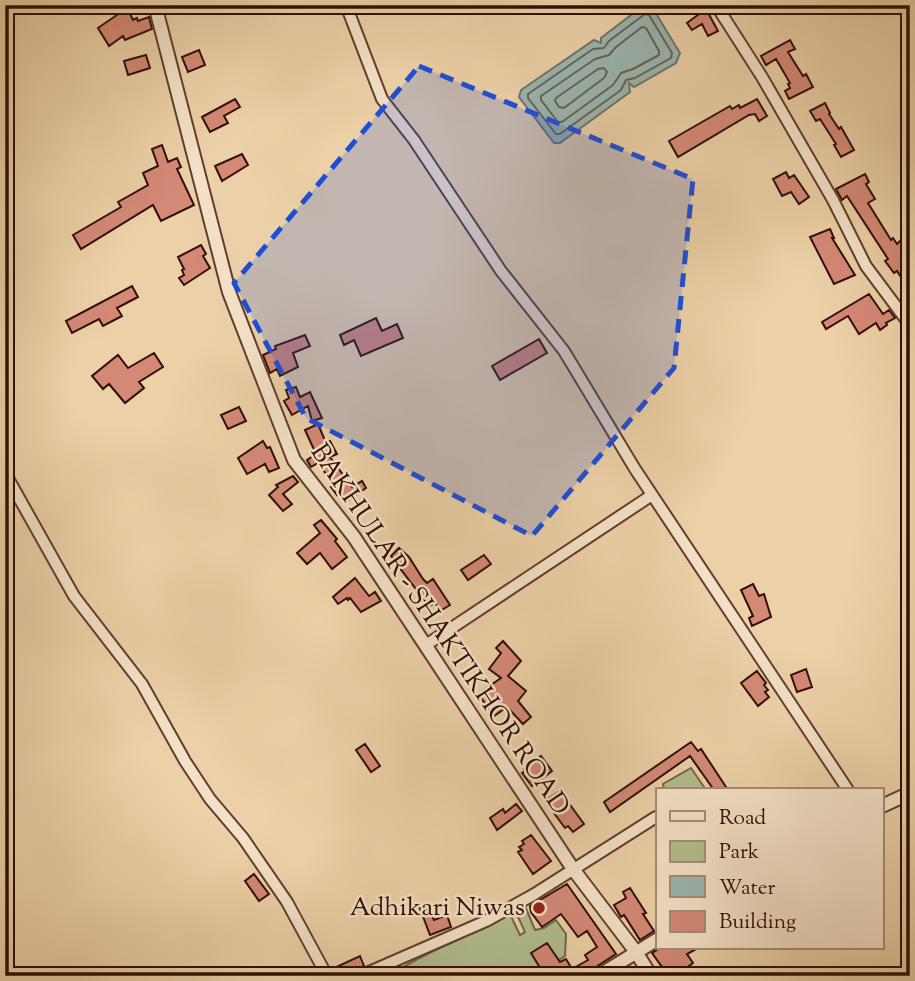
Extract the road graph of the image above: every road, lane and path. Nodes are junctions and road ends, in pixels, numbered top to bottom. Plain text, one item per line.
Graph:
1 (155, 5) edge
2 (346, 5) edge
3 (716, 5) edge
4 (910, 325) edge
5 (5, 473) edge
6 (652, 495) junction
7 (426, 645) junction
8 (847, 788) edge
9 (910, 793) edge
10 (884, 805) edge
11 (656, 817) edge
12 (573, 869) junction
13 (656, 940) edge
14 (636, 952) junction
15 (327, 976) edge
16 (360, 976) edge
17 (598, 976) edge
18 (650, 976) edge

1 - 7 street, BAKHULAR - SHAKTIKHOR ROAD
2 - 6 street
3 - 4 street
5 - 15 street
6 - 7 street
6 - 8 street
7 - 12 street, BAKHULAR - SHAKTIKHOR ROAD
9 - 10 street
11 - 12 street
12 - 14 street, BAKHULAR - SHAKTIKHOR ROAD
12 - 16 street
13 - 14 street
14 - 17 street
14 - 18 street, BAKHULAR - SHAKTIKHOR ROAD

